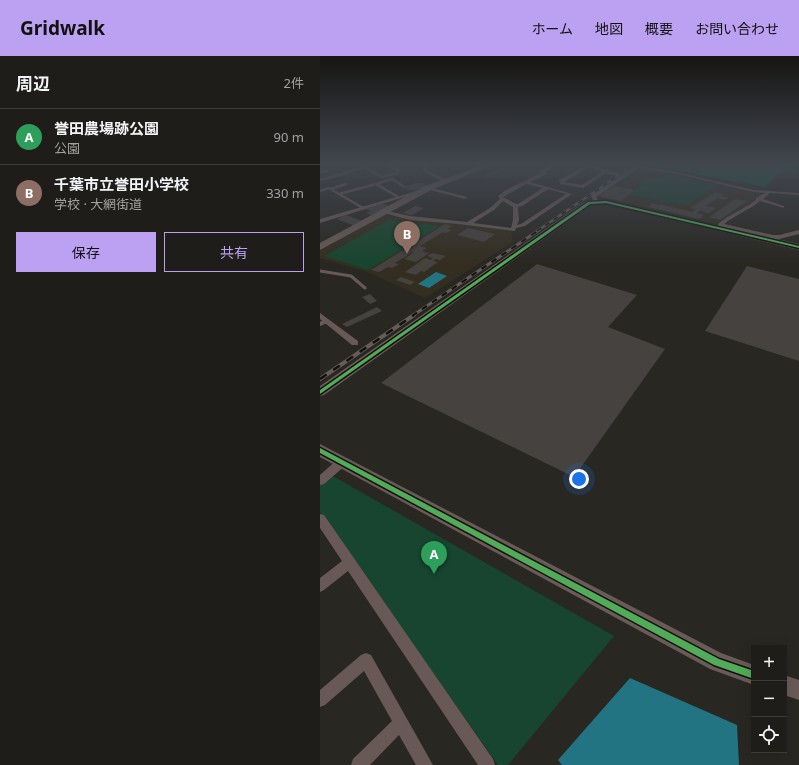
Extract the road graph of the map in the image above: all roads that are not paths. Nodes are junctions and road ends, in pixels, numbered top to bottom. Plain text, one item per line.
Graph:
1 (346, 198) edge
2 (395, 198) edge
3 (408, 198) edge
4 (531, 198) edge
5 (564, 198) edge
6 (594, 198) edge
7 (503, 199) joint
8 (758, 199) joint
9 (597, 202) junction
10 (515, 206) junction
11 (782, 207) dead end
12 (363, 208) junction
13 (383, 212) junction
14 (320, 221) edge
15 (467, 224) junction
16 (514, 227) junction
17 (799, 232) edge
18 (320, 247) edge
19 (799, 247) edge
20 (320, 271) edge
21 (365, 288) dead end
22 (320, 315) edge
23 (324, 322) edge
24 (355, 343) dead end
25 (320, 392) edge
26 (320, 450) edge
27 (342, 462) junction
28 (320, 481) edge
29 (320, 519) edge
30 (349, 563) junction
31 (320, 586) edge
32 (751, 674) edge
33 (787, 686) edge
34 (799, 690) edge
35 (320, 700) edge
36 (401, 722) junction
37 (359, 765) edge
38 (425, 765) edge
39 (487, 765) edge

1 - 12 lane
2 - 12 street
3 - 13 main road
4 - 10 street
5 - 16 street
6 - 9 street
7 - 10 street
7 - 15 street
8 - 11 street
8 - 17 street
9 - 19 street
9 - 25 street
10 - 16 street
12 - 14 street
13 - 15 street
13 - 18 main road
15 - 16 street
20 - 21 lane
22 - 23 street
23 - 24 street
26 - 27 street
27 - 28 street
27 - 32 street
29 - 30 street
30 - 31 street
30 - 39 street
33 - 34 street
35 - 36 street
36 - 37 street
36 - 38 street

